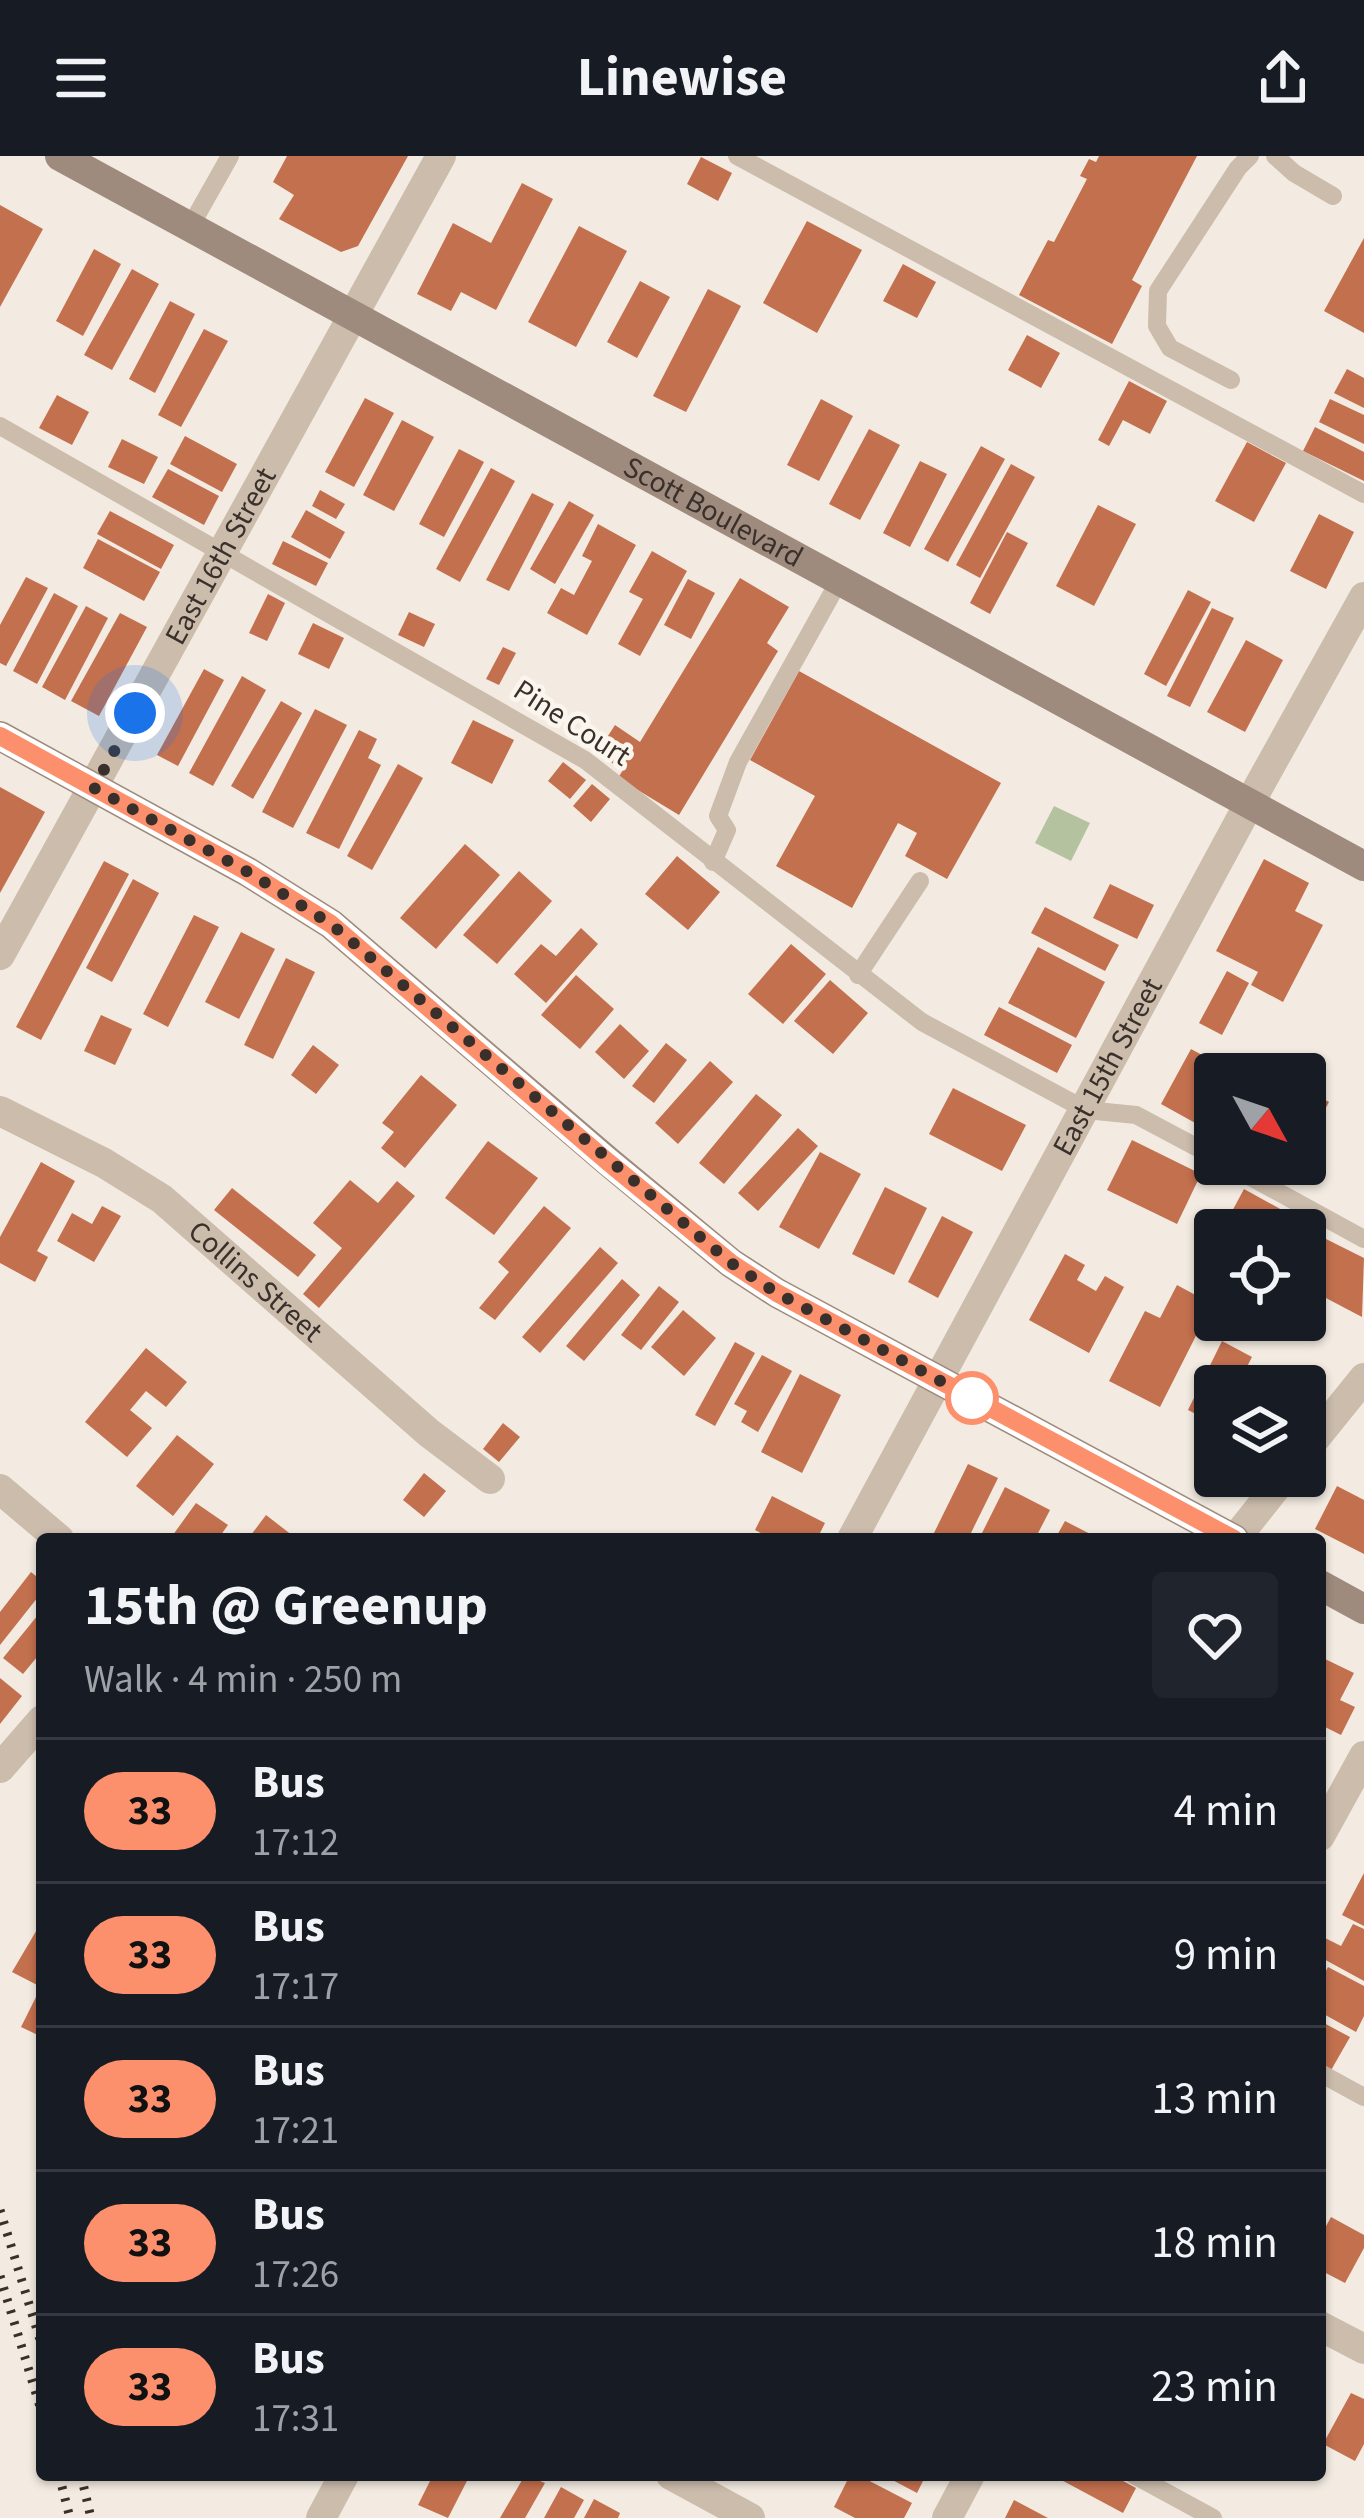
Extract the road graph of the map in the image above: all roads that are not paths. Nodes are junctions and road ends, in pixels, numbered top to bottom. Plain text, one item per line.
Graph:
1 (60, 156) edge
2 (230, 156) edge
3 (441, 156) edge
4 (737, 156) edge
5 (1250, 156) edge
6 (1275, 156) edge
7 (1333, 196) dead end
8 (190, 227) junction
9 (353, 316) junction
10 (1231, 380) dead end
11 (0, 426) edge
12 (1364, 494) edge
13 (223, 554) junction
14 (839, 581) junction
15 (1362, 606) edge
16 (0, 736) edge
17 (94, 788) junction
18 (1250, 804) junction
19 (713, 862) junction
20 (1364, 866) edge
21 (920, 881) dead end
22 (0, 956) edge
23 (858, 975) junction
24 (1085, 1109) junction
25 (0, 1111) edge
26 (1194, 1146) edge
27 (1265, 1185) edge
28 (1364, 1239) edge
29 (1364, 1378) edge
30 (937, 1379) junction
31 (1326, 1425) edge
32 (490, 1479) dead end
33 (0, 1489) edge
34 (1268, 1497) edge
35 (52, 1533) edge
36 (855, 1533) edge
37 (1224, 1533) edge
38 (1240, 1533) edge
39 (1326, 1588) edge
40 (1364, 1609) edge
41 (36, 1727) edge
42 (1364, 1756) edge
43 (0, 1768) edge
44 (1326, 1825) edge
45 (1326, 2076) edge
46 (1364, 2097) edge
47 (1326, 2329) edge
48 (1364, 2349) edge
49 (341, 2481) edge
50 (682, 2481) edge
51 (967, 2481) edge
52 (1145, 2481) edge
53 (321, 2518) edge
54 (750, 2518) edge
55 (947, 2518) edge
56 (1213, 2518) edge

1 - 8 main road, Scott Boulevard
2 - 8 lane
3 - 9 street, East 16th Street
4 - 12 lane
5 - 10 lane
6 - 7 lane
8 - 9 main road, Scott Boulevard
9 - 13 street, East 16th Street
9 - 14 main road, Scott Boulevard
11 - 13 lane, Pine Court
13 - 17 street, East 16th Street
13 - 19 lane, Pine Court
14 - 18 main road, Scott Boulevard
14 - 19 lane
15 - 18 street, East 15th Street
16 - 17 main road
17 - 22 street, East 16th Street
17 - 30 main road
18 - 20 main road, Scott Boulevard
18 - 24 street, East 15th Street
19 - 23 lane, Pine Court
21 - 23 lane
23 - 24 lane, Pine Court
24 - 26 lane, Pine Court
24 - 30 street, East 15th Street
25 - 32 street, Collins Street
27 - 28 lane
29 - 31 street
30 - 36 street, East 15th Street
30 - 37 main road
33 - 35 street
34 - 38 street
39 - 40 main road
41 - 43 street
42 - 44 street
45 - 46 lane
47 - 48 street
49 - 53 street
50 - 54 street
51 - 55 street
52 - 56 lane

